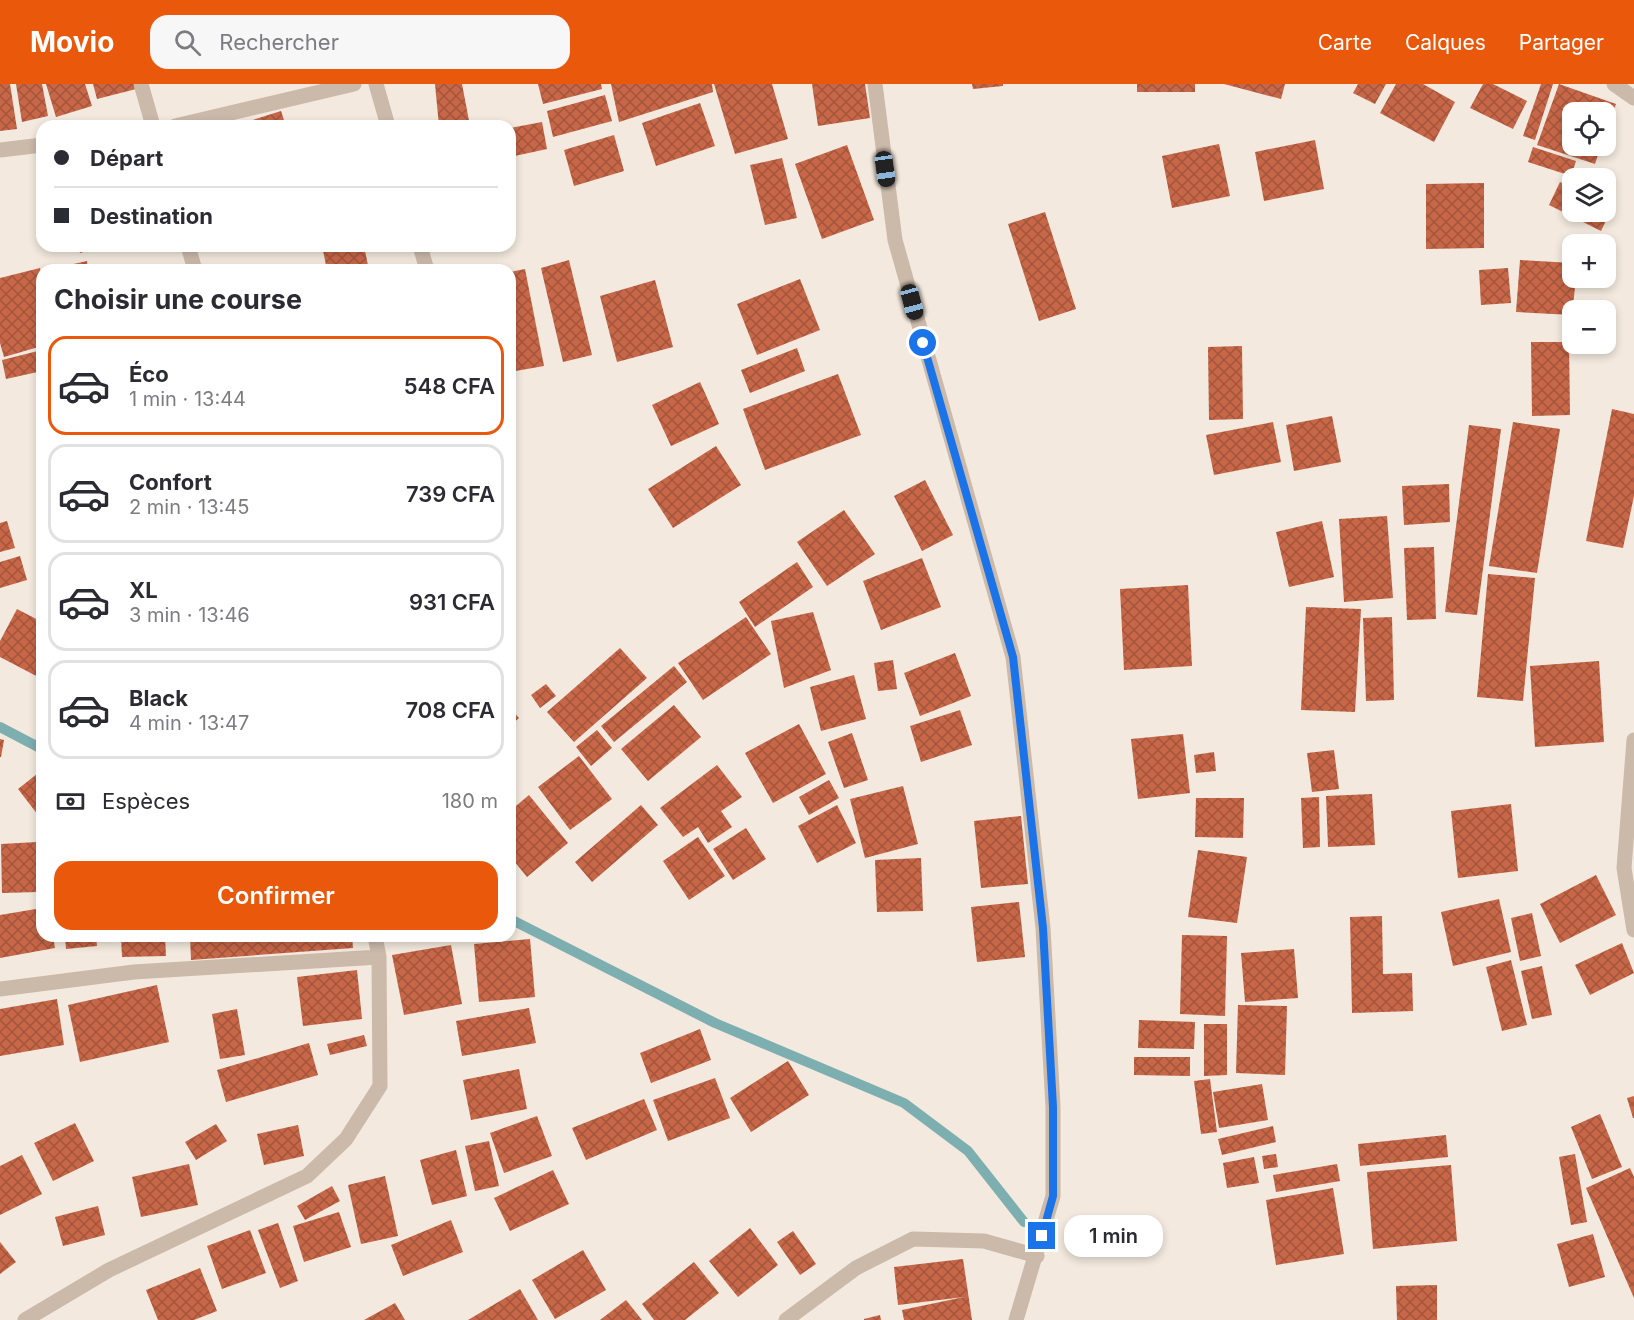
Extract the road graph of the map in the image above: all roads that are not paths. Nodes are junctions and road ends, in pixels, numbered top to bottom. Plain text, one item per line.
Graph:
1 (141, 84) edge
2 (354, 84) edge
3 (376, 84) edge
4 (875, 84) edge
5 (1614, 84) edge
6 (1634, 98) edge
7 (151, 120) edge
8 (201, 120) edge
9 (386, 120) edge
10 (36, 146) edge
11 (0, 150) edge
12 (1634, 740) edge
13 (1632, 775) edge
14 (1634, 930) edge
15 (376, 942) edge
16 (379, 957) junction
17 (0, 989) edge
18 (1037, 1256) junction
19 (26, 1320) edge
20 (786, 1320) edge
21 (1016, 1320) edge

1 - 7 street
2 - 8 street
3 - 9 street
4 - 18 street
5 - 6 street
10 - 11 street
12 - 13 street
13 - 14 street
15 - 16 street
16 - 17 street
16 - 19 street
18 - 20 street
18 - 21 street

